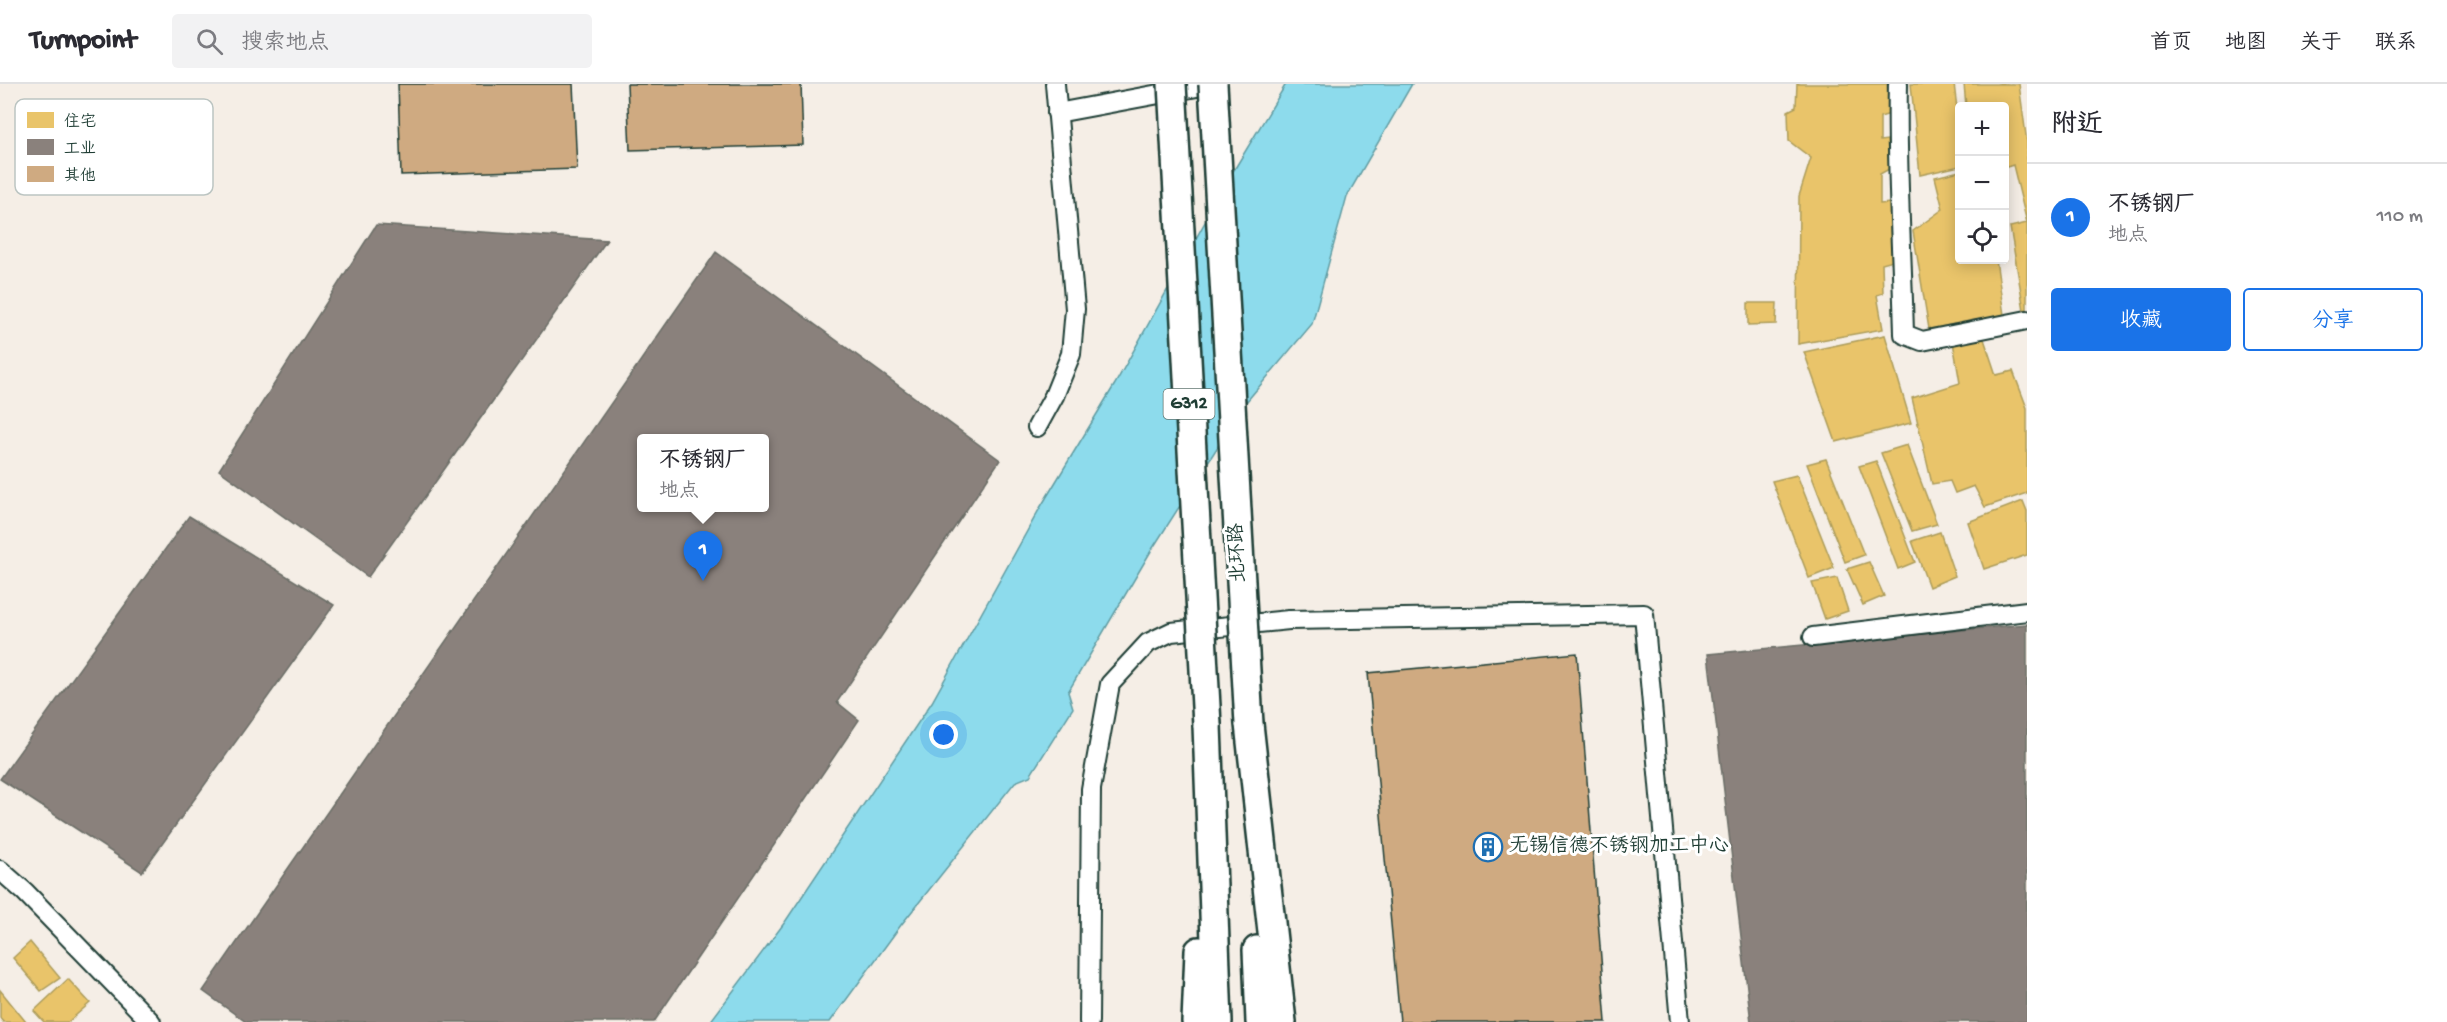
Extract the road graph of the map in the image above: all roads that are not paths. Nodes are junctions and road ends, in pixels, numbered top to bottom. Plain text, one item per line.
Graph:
1 (1055, 84) edge
2 (1172, 84) edge
3 (1213, 84) edge
4 (1898, 84) edge
5 (1057, 113) junction
6 (2027, 320) edge
7 (1037, 427) dead end
8 (2027, 611) edge
9 (1813, 637) dead end
10 (1249, 724) junction
11 (1207, 725) junction
12 (0, 870) edge
13 (151, 1022) edge
14 (1089, 1022) edge
15 (1196, 1022) edge
16 (1218, 1022) edge
17 (1260, 1022) edge
18 (1282, 1022) edge
19 (1680, 1022) edge

1 - 5 street
2 - 11 highway, 北环路 / G312, bridge
3 - 5 street
3 - 10 highway, 北环路 / G312, bridge
4 - 6 street
5 - 7 street
8 - 9 street
10 - 17 highway, 北环路 / G312
10 - 18 highway
11 - 15 highway
11 - 16 highway, 北环路 / G312
12 - 13 street
14 - 19 street

